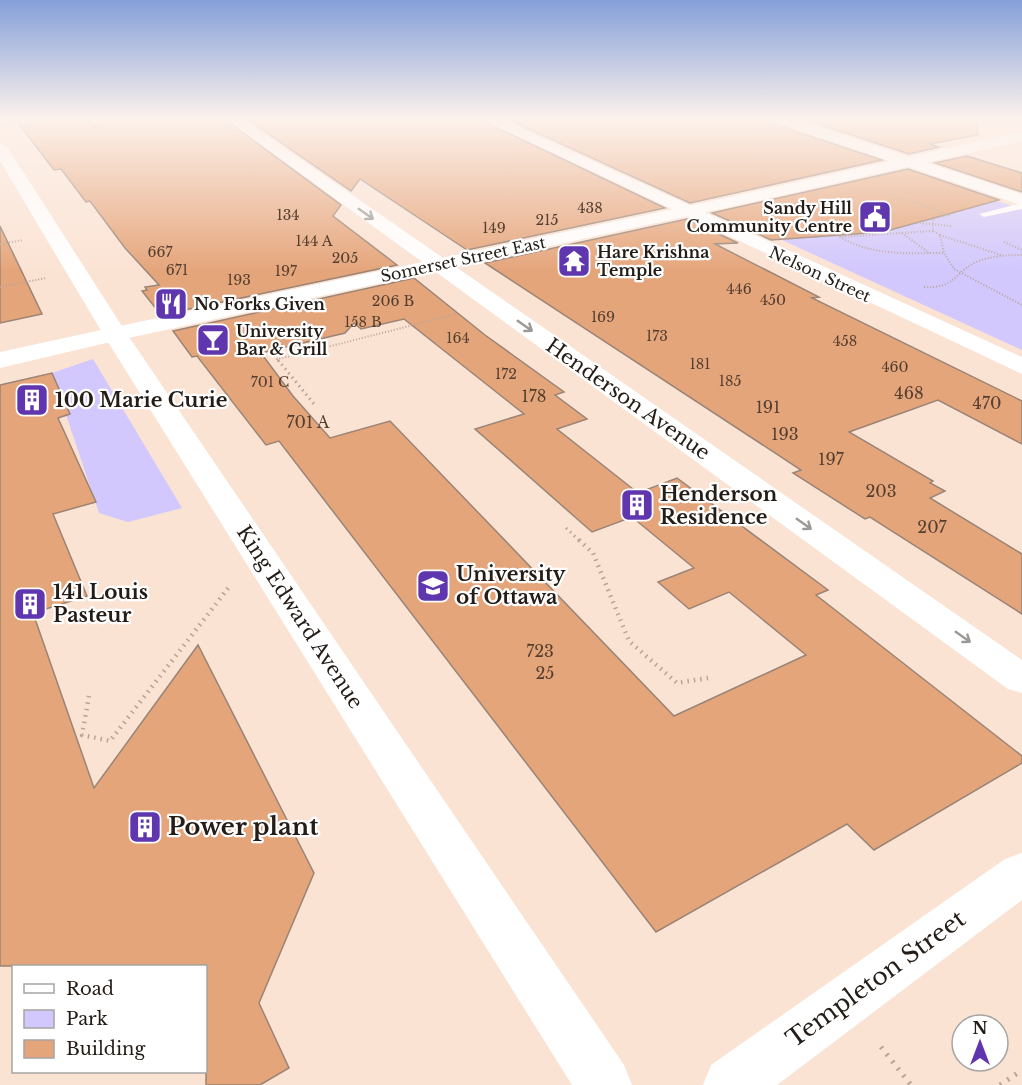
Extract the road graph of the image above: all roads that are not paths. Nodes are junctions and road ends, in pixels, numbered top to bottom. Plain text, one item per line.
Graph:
1 (13, 170) edge
2 (305, 170) edge
3 (596, 170) edge
4 (868, 170) edge
5 (932, 170) edge
6 (1022, 200) edge
7 (1022, 206) edge
8 (684, 211) junction
9 (984, 214) dead end
10 (438, 264) junction
11 (115, 334) junction
12 (0, 360) edge
13 (1022, 366) edge
14 (1022, 679) edge
15 (1022, 873) edge
16 (604, 1085) edge
17 (731, 1085) edge

1 - 11 street, King Edward Avenue
2 -> 10 street, Henderson Avenue
3 - 8 street, Nelson Street
4 - 8 street, Somerset Street East
5 - 6 street
7 - 9 lane
8 - 10 street, Somerset Street East
8 - 13 street, Nelson Street
10 - 11 street, Somerset Street East
10 -> 14 street, Henderson Avenue
11 - 12 street, Somerset Street East
11 - 16 street, King Edward Avenue
15 - 17 street, Templeton Street

